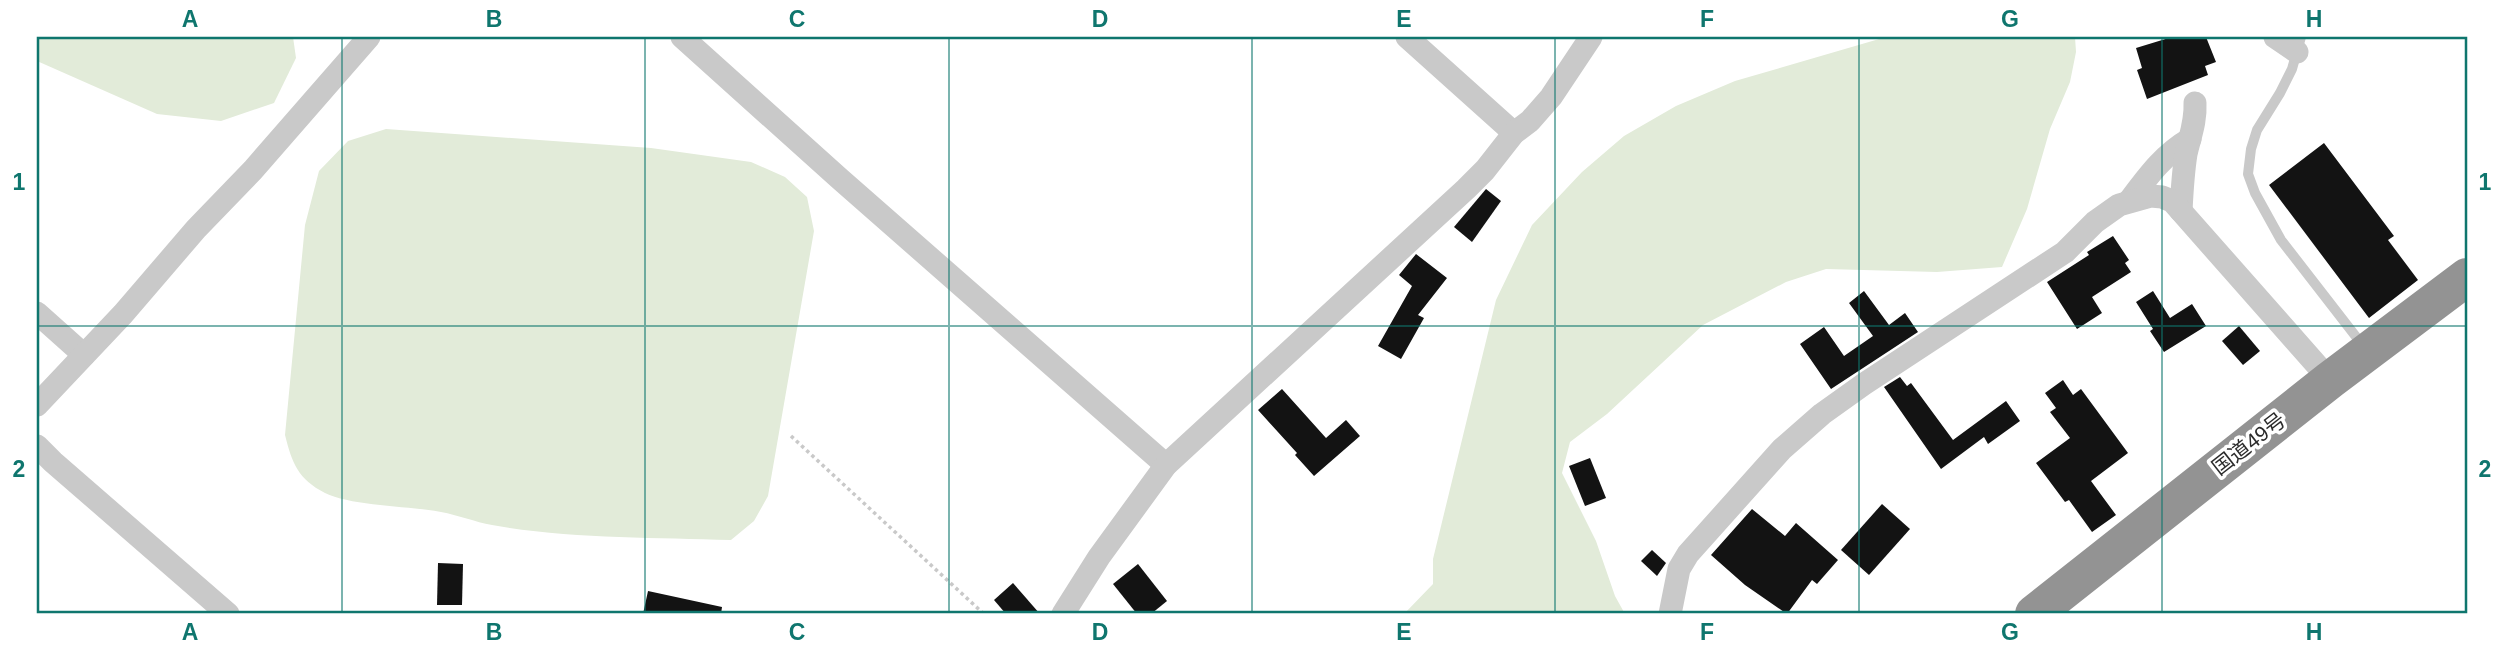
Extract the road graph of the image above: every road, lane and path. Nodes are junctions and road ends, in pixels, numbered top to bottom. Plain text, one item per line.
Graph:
1 (369, 37) edge
2 (682, 37) edge
3 (1407, 37) edge
4 (1591, 37) edge
5 (2274, 37) edge
6 (2299, 44) edge
7 (2195, 103) dead end
8 (1514, 133) junction
9 (2190, 139) junction
10 (2130, 200) junction
11 (2181, 211) junction
12 (2467, 277) edge
13 (37, 313) edge
14 (2368, 351) junction
15 (84, 355) junction
16 (2330, 380) junction
17 (37, 405) edge
18 (791, 436) dead end
19 (37, 446) edge
20 (1166, 465) junction
21 (228, 614) edge
22 (985, 614) edge
23 (1063, 614) edge
24 (1670, 614) edge
25 (2034, 614) edge

1 - 15 street
2 - 20 street
3 - 8 street
4 - 8 street
5 - 6 street
6 - 14 lane
7 - 9 street
8 - 20 street
9 - 10 street
9 - 11 street
10 - 11 street
10 - 24 street
11 - 16 street
12 - 14 highway, 国道49号
13 - 15 street
14 - 16 highway, 国道49号
15 - 17 street
16 - 25 highway, 国道49号
18 - 22 path
19 - 21 street
20 - 23 street

